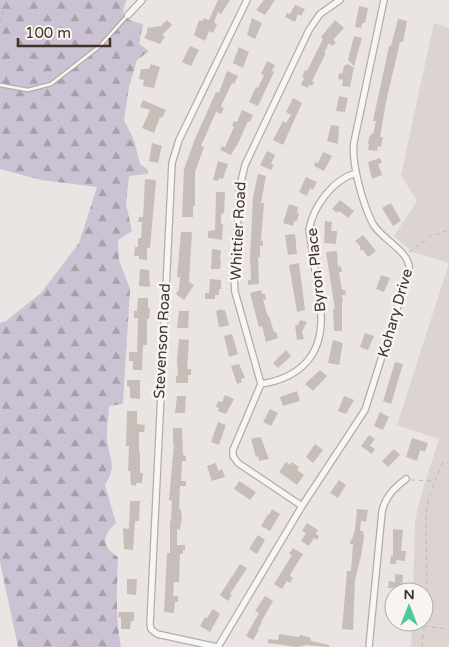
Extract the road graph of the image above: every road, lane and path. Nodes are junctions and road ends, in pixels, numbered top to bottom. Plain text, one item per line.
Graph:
1 (7, 0) edge
2 (142, 0) edge
3 (247, 0) edge
4 (340, 0) edge
5 (384, 0) edge
6 (128, 15) joint
7 (0, 22) edge
8 (0, 85) edge
9 (356, 173) junction
10 (449, 230) edge
11 (405, 256) junction
12 (261, 384) junction
13 (449, 462) edge
14 (406, 479) joint
15 (435, 480) junction
16 (302, 506) junction
17 (426, 582) edge
18 (434, 627) edge
19 (446, 629) dead end
20 (423, 632) edge
21 (217, 647) edge
22 (368, 647) edge
23 (422, 647) edge

1 - 7 path
2 - 6 street
3 - 21 street, Stevenson Road
4 - 12 street, Whittier Road
5 - 9 street, Kohary Drive
6 - 8 lane
9 - 11 street, Kohary Drive
9 - 12 street, Byron Place
10 - 11 path
11 - 16 street, Kohary Drive
12 - 16 street
13 - 15 path
14 - 15 path
14 - 22 street
15 - 17 path
16 - 21 street, Kohary Drive
18 - 19 path
20 - 23 path

